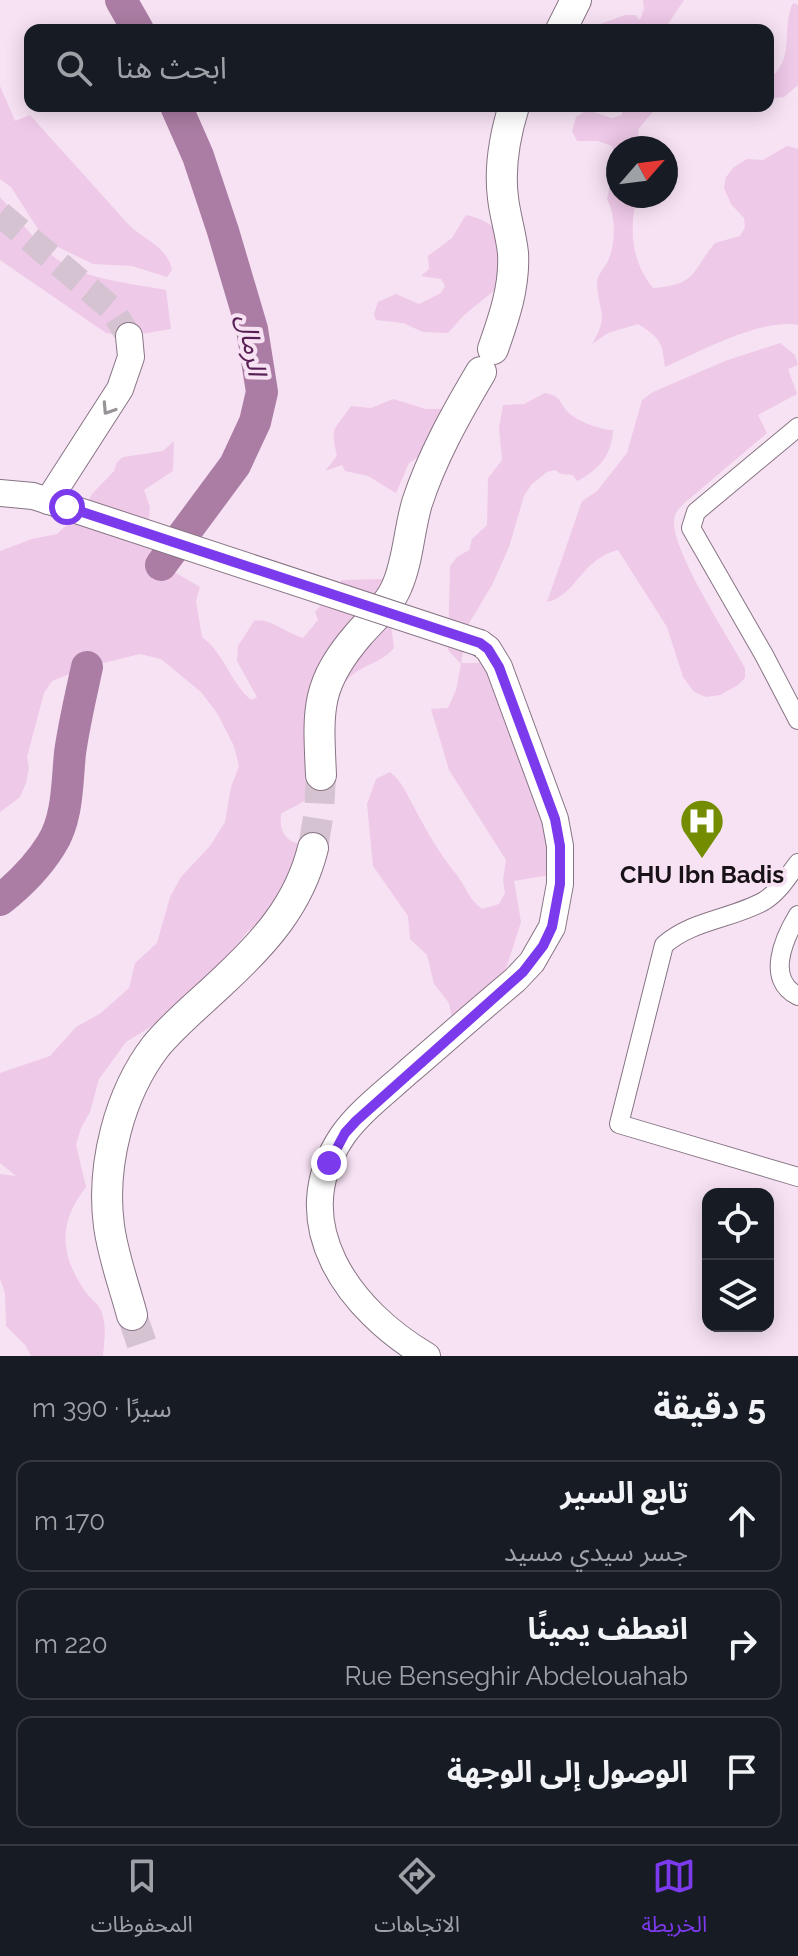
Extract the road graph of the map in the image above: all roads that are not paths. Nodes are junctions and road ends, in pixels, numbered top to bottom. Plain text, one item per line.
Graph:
1 (576, 0) edge
2 (564, 24) edge
3 (513, 112) edge
4 (129, 336) tunnel mouth
5 (798, 427) edge
6 (0, 493) edge
7 (58, 504) junction
8 (798, 720) edge
9 (321, 775) tunnel mouth
10 (313, 848) tunnel mouth
11 (798, 863) edge
12 (798, 915) edge
13 (798, 996) edge
14 (798, 1177) edge
15 (132, 1315) tunnel mouth
16 (427, 1356) edge

1 - 2 main road
3 - 9 main road
4 -> 7 main road
5 - 8 street
6 - 7 main road
7 - 16 main road, bridge
10 - 15 main road
11 - 14 street
12 - 13 street

